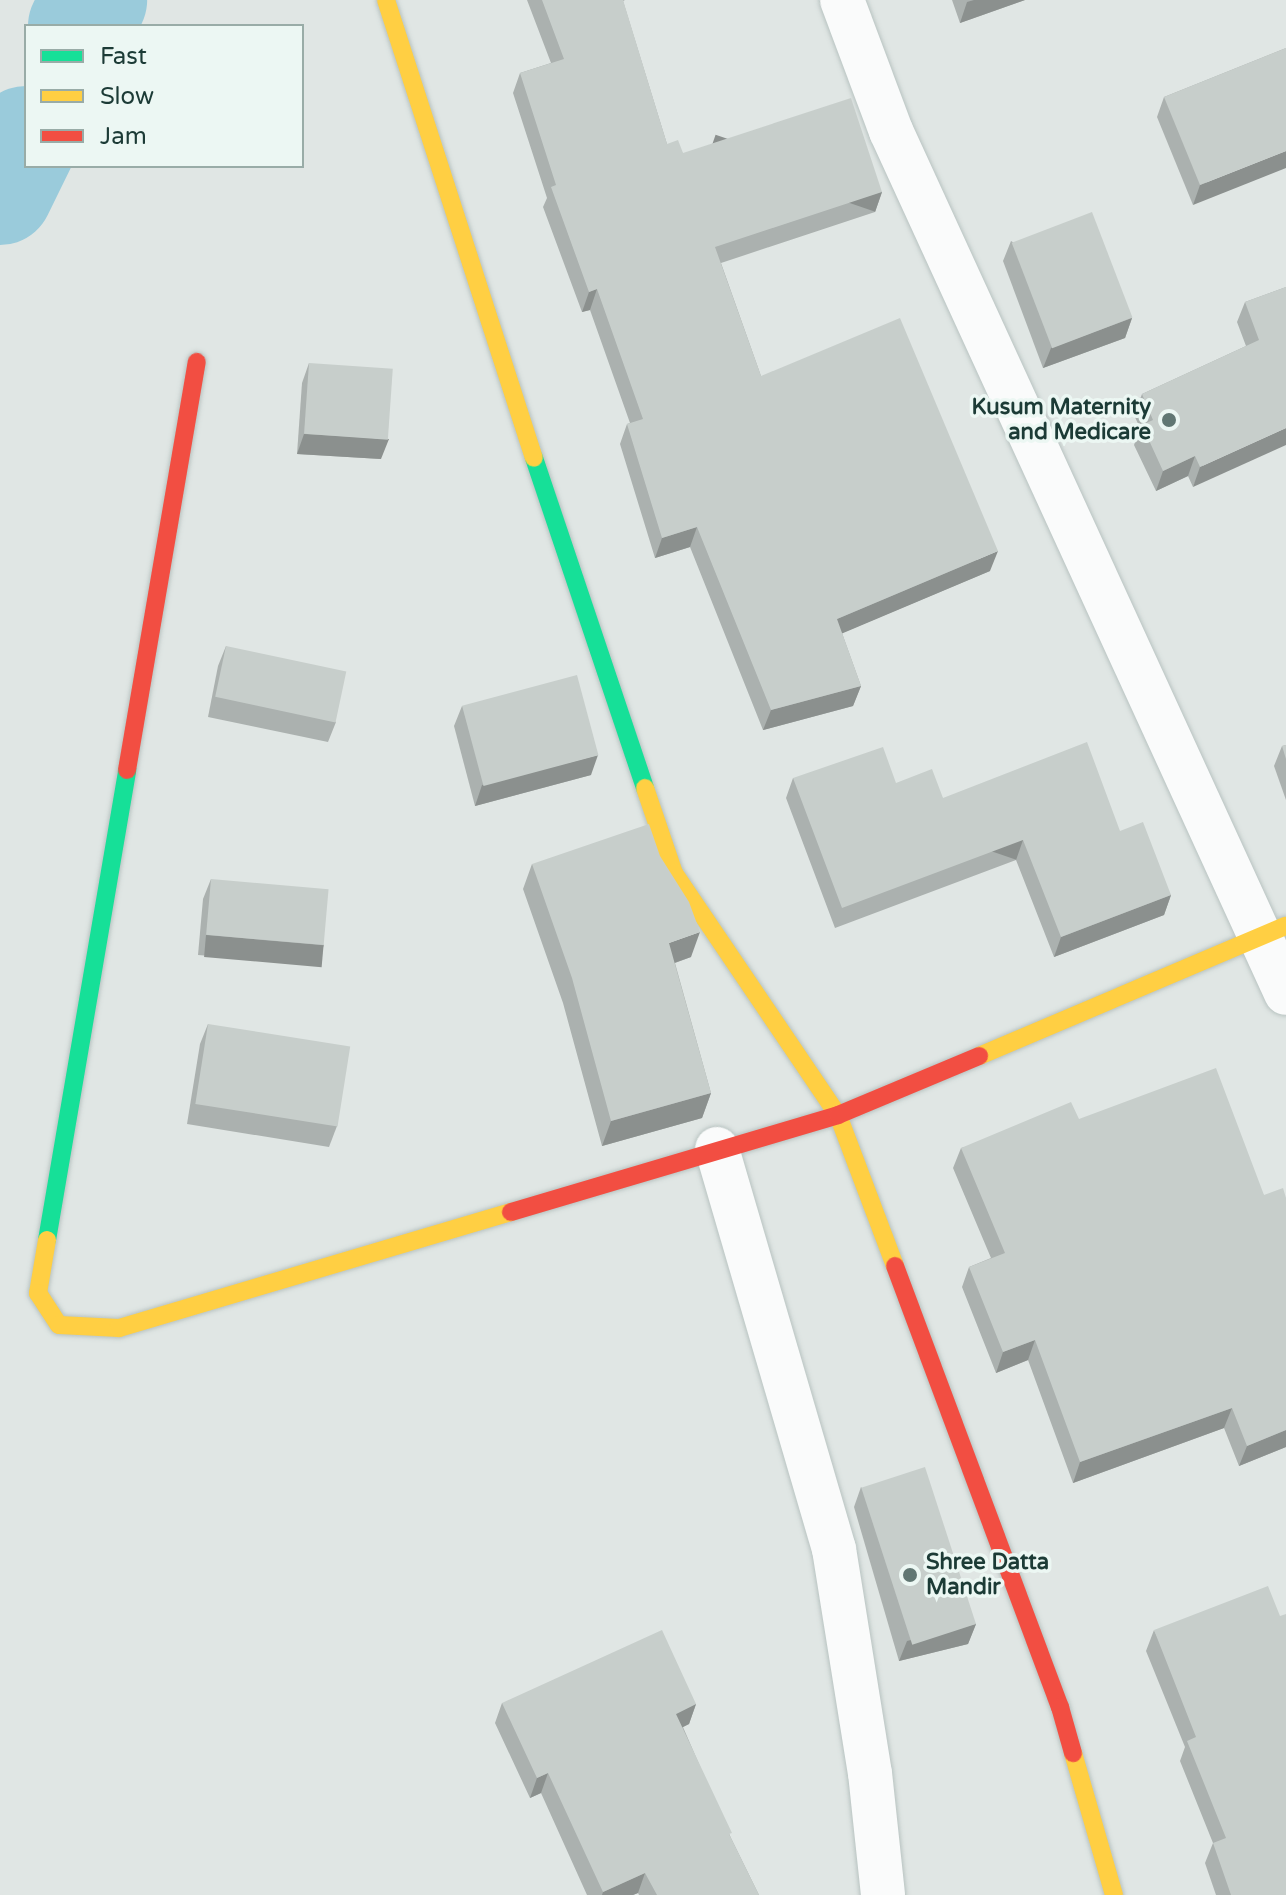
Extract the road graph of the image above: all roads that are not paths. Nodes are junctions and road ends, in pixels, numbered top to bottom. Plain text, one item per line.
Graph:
1 (386, 0) edge
2 (842, 0) edge
3 (197, 362) dead end
4 (1274, 932) edge
5 (1286, 993) edge
6 (838, 1115) junction
7 (717, 1149) junction
8 (883, 1895) edge
9 (1114, 1895) edge

1 - 6 street
2 - 4 street
3 - 7 street
4 - 5 street
4 - 6 street
6 - 7 street
6 - 9 street
7 - 8 street

